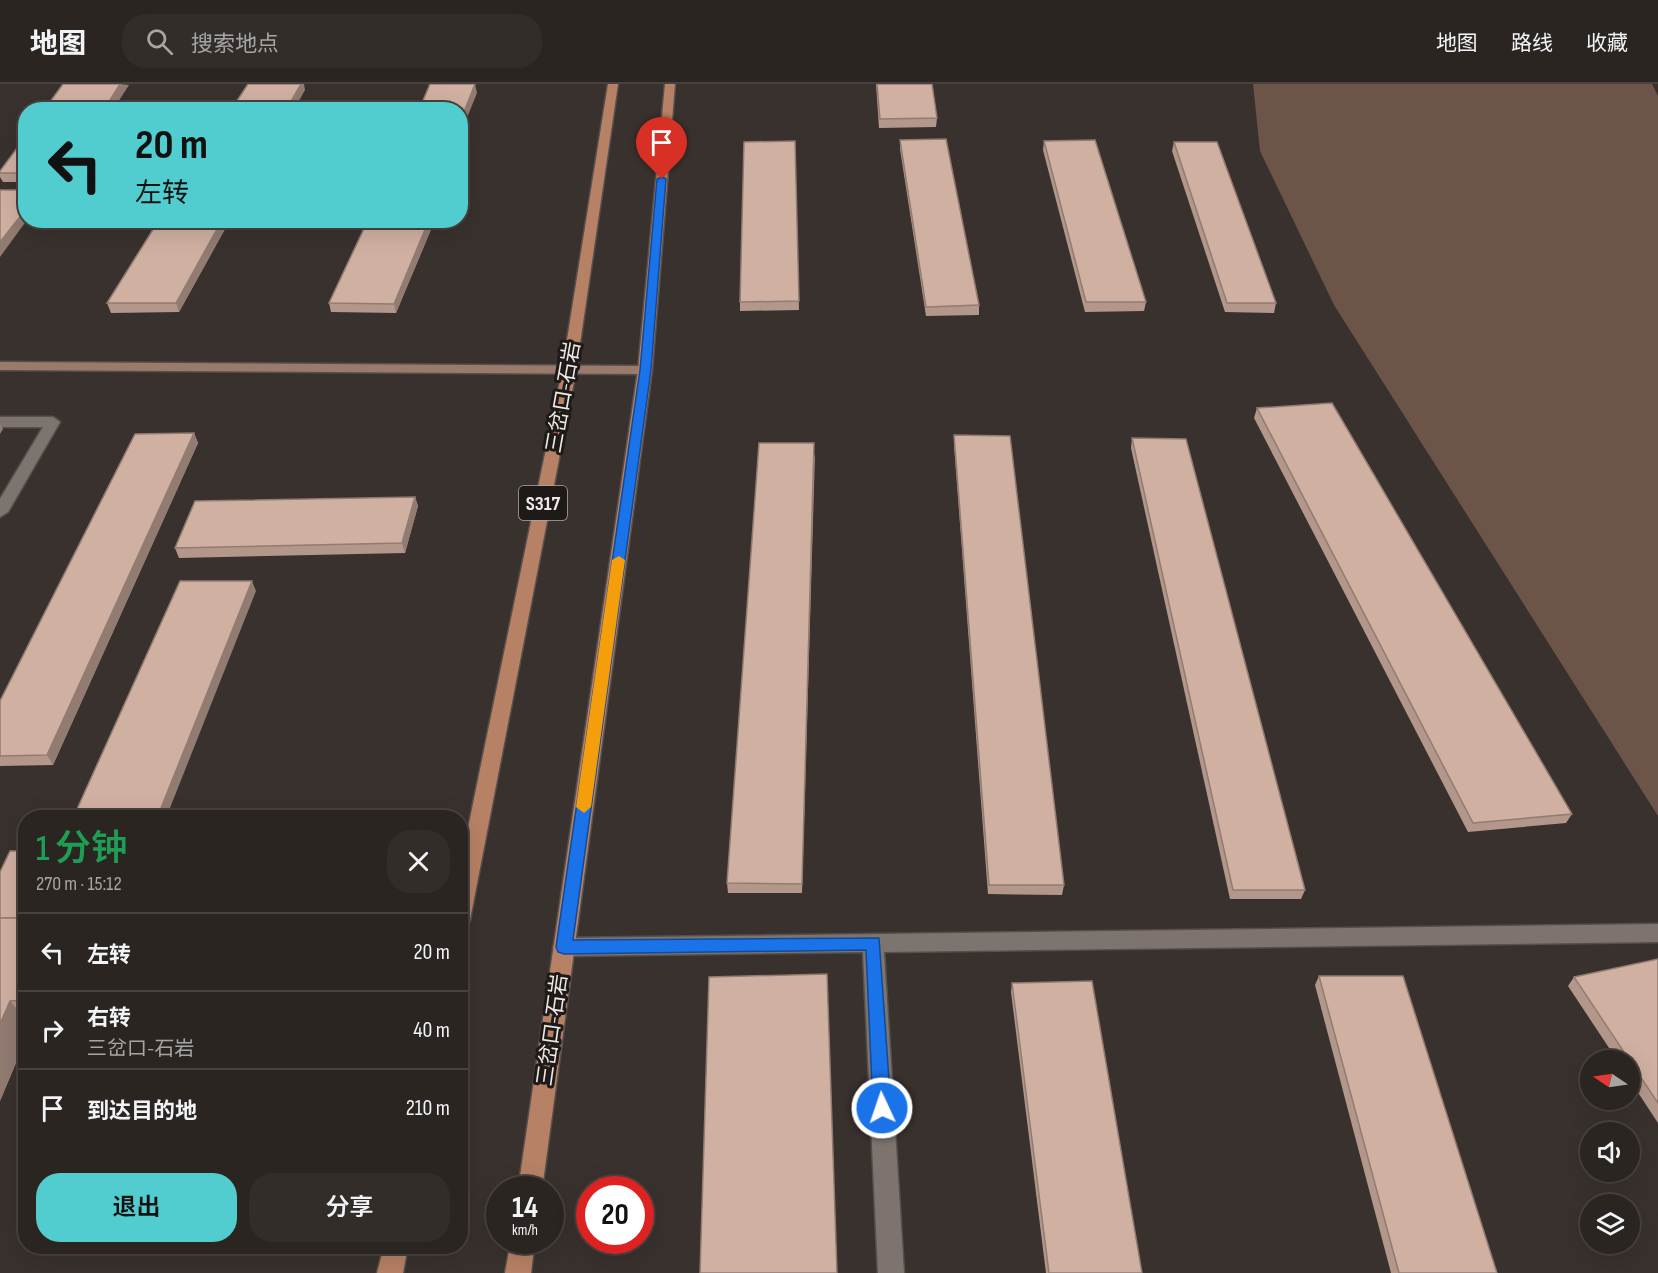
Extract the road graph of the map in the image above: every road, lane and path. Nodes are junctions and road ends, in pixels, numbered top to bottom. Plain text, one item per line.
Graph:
1 (613, 84) edge
2 (670, 84) edge
3 (0, 366) edge
4 (645, 370) junction
5 (570, 371) junction
6 (0, 422) edge
7 (0, 512) edge
8 (468, 880) edge
9 (1658, 933) edge
10 (873, 943) junction
11 (564, 947) junction
12 (532, 1176) edge
13 (394, 1254) edge
14 (521, 1254) edge
15 (390, 1273) edge
16 (518, 1273) edge
17 (891, 1273) edge

1 - 5 main road, 三岔口-石岩 / S317
2 - 4 main road, 三岔口-石岩
3 - 5 street
4 - 5 street
4 - 11 main road, 三岔口-石岩
5 - 8 main road, 三岔口-石岩 / S317
6 - 7 lane
9 - 10 lane
10 - 11 lane
10 - 17 lane
11 - 12 main road, 三岔口-石岩
13 - 15 main road
14 - 16 main road

